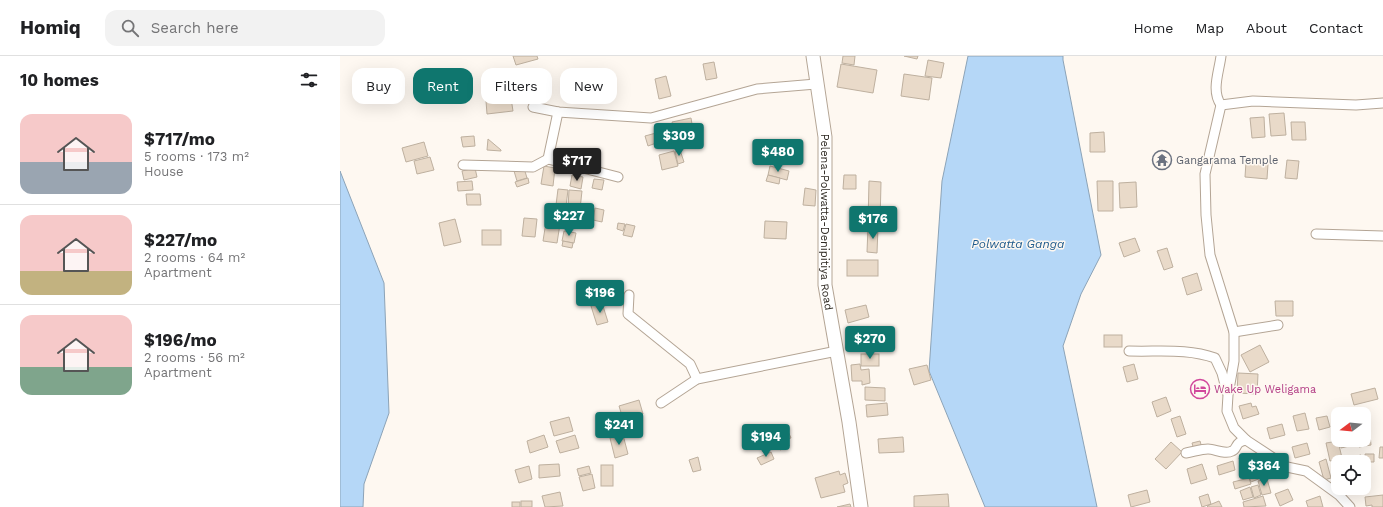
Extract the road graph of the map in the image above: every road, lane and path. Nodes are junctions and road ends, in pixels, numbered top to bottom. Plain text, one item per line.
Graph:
1 (812, 56) edge
2 (1221, 56) edge
3 (816, 84) junction
4 (1383, 103) edge
5 (1221, 106) junction
6 (534, 107) dead end
7 (558, 112) junction
8 (548, 160) junction
9 (463, 165) dead end
10 (618, 177) dead end
11 (1316, 234) dead end
12 (1383, 236) edge
13 (629, 296) dead end
14 (1278, 325) dead end
15 (1234, 332) junction
16 (1129, 350) dead end
17 (837, 351) junction
18 (697, 379) junction
19 (1228, 396) junction
20 (661, 402) dead end
21 (1246, 440) junction
22 (1186, 453) dead end
23 (861, 507) edge
24 (1350, 507) edge

1 - 3 main road, Pelena-Polwatta-Denipitiya Road
2 - 5 street
3 - 7 street
3 - 17 main road, Pelena-Polwatta-Denipitiya Road
4 - 5 street
5 - 15 street
6 - 7 street
7 - 8 street
8 - 9 street
8 - 10 street
11 - 12 street
13 - 18 street
14 - 15 street
15 - 19 street
16 - 19 street
17 - 18 street
17 - 23 main road, Pelena-Polwatta-Denipitiya Road
18 - 20 street
19 - 21 street
21 - 22 street
21 - 24 street

